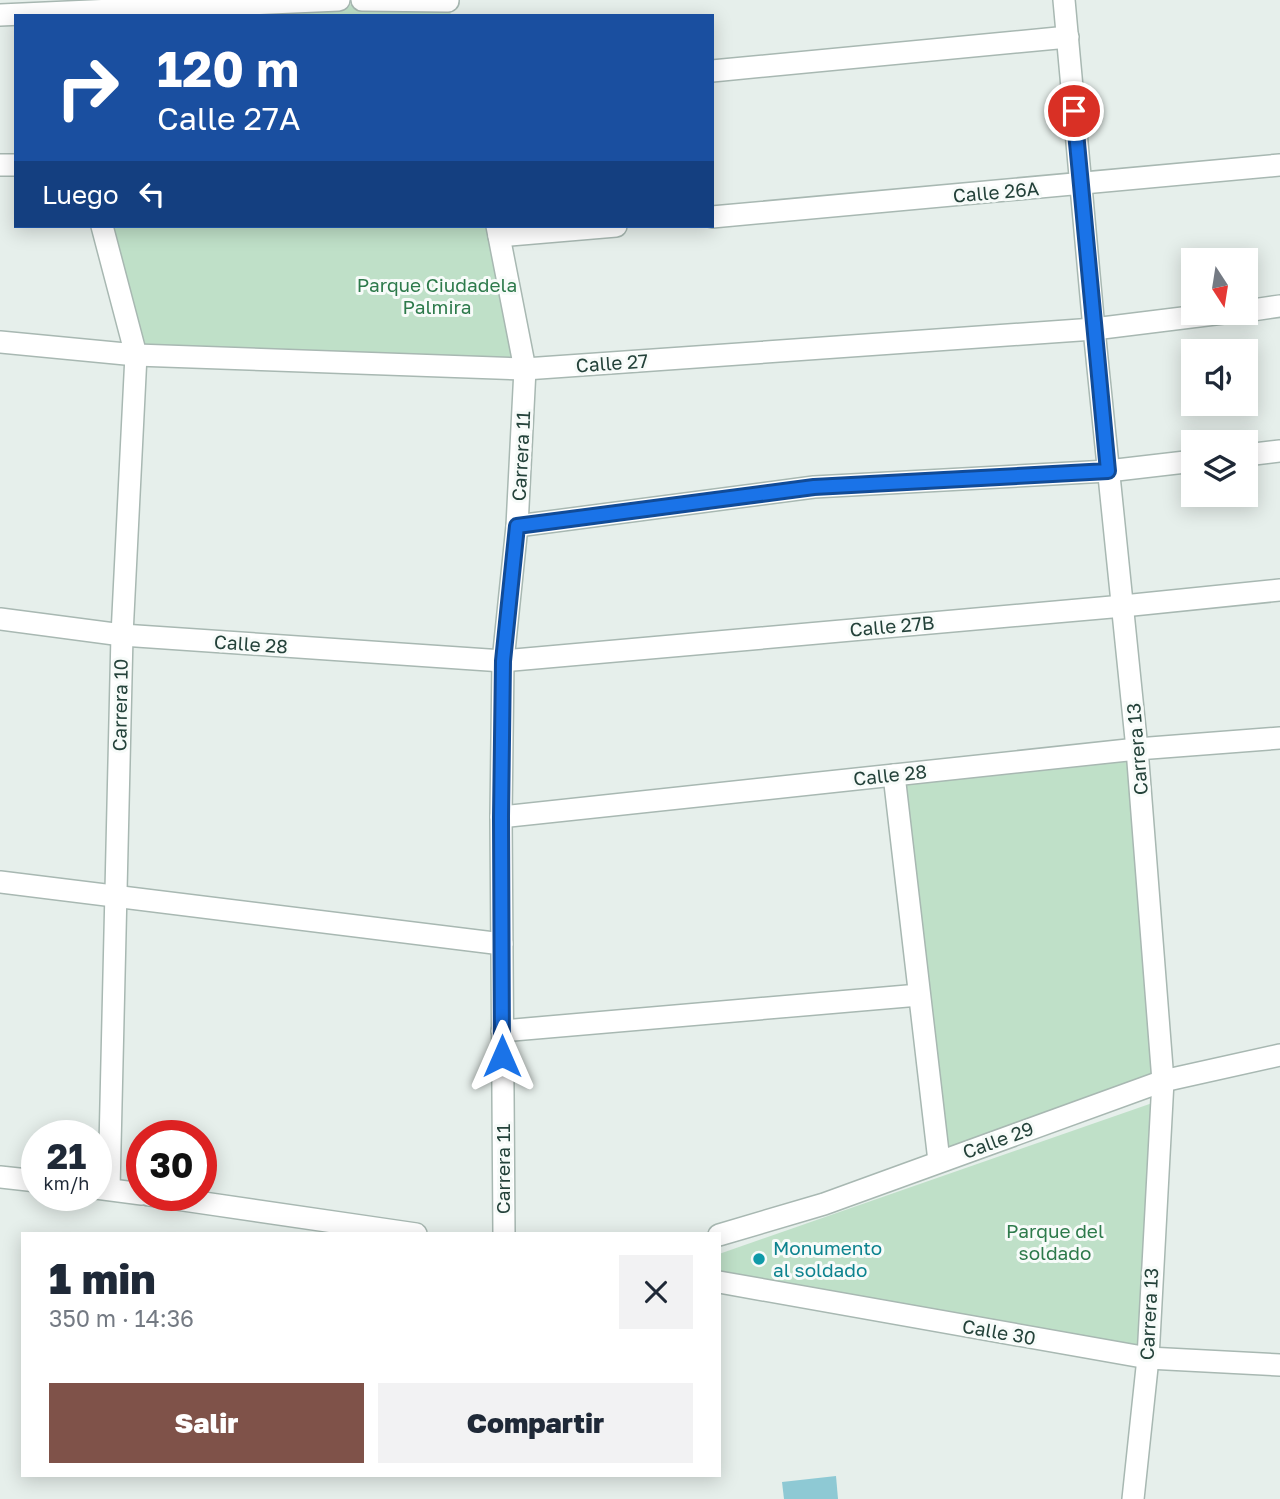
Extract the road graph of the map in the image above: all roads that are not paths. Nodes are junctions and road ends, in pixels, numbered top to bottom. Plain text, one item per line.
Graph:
1 (338, 0) edge
2 (362, 0) edge
3 (1064, 0) edge
4 (198, 4) edge
5 (449, 6) edge
6 (45, 10) edge
7 (0, 15) edge
8 (1068, 37) junction
9 (714, 72) edge
10 (1280, 165) edge
11 (1081, 184) junction
12 (714, 217) edge
13 (103, 228) edge
14 (569, 228) edge
15 (498, 231) edge
16 (1280, 306) edge
17 (1258, 309) edge
18 (1181, 318) edge
19 (1094, 329) junction
20 (0, 342) edge
21 (136, 355) junction
22 (525, 369) junction
23 (1280, 451) edge
24 (1258, 454) edge
25 (1181, 463) edge
26 (1108, 471) junction
27 (517, 526) junction
28 (1280, 590) edge
29 (1123, 606) junction
30 (0, 619) edge
31 (122, 635) junction
32 (503, 661) junction
33 (1280, 738) edge
34 (1137, 749) junction
35 (894, 775) junction
36 (501, 817) junction
37 (0, 882) edge
38 (117, 898) junction
39 (502, 943) junction
40 (919, 995) junction
41 (502, 1031) junction
42 (1280, 1055) edge
43 (1163, 1081) junction
44 (106, 1120) edge
45 (939, 1161) junction
46 (0, 1177) edge
47 (21, 1179) edge
48 (217, 1205) edge
49 (402, 1232) edge
50 (504, 1232) edge
51 (721, 1235) edge
52 (721, 1282) edge
53 (1147, 1359) junction
54 (1280, 1365) edge
55 (1133, 1499) edge

1 - 4 street
2 - 5 street
3 - 8 street, Carrera 13
4 - 6 street
6 - 7 street
8 - 9 street
8 - 11 street, Carrera 13
10 - 11 street, Calle 26A
11 - 12 street, Calle 26A
11 - 19 street, Carrera 13
13 - 21 street, Carrera 10
14 - 15 street
15 - 22 street, Carrera 11
16 - 17 street
18 - 19 street, Calle 27
19 - 22 street, Calle 27
19 - 26 street, Carrera 13
20 - 21 street, Calle 27
21 - 22 street, Calle 27
21 - 31 street, Carrera 10
22 - 27 street, Carrera 11
23 - 24 street
25 - 26 street
26 - 27 street
26 - 29 street, Carrera 13
27 - 32 street, Carrera 11
28 - 29 street, Calle 27B
29 - 32 street, Calle 27B
29 - 34 street, Carrera 13
30 - 31 street, Calle 28
31 - 32 street, Calle 28
31 - 38 street, Carrera 10
32 - 36 street, Carrera 11
33 - 34 street, Calle 28
34 - 35 street, Calle 28
34 - 43 street, Carrera 13
35 - 36 street, Calle 28
35 - 40 street
36 - 39 street, Carrera 11
37 - 38 street
38 - 39 street
38 - 44 street, Carrera 10
39 - 41 street, Carrera 11
40 - 41 street
40 - 45 street
41 - 50 street, Carrera 11
42 - 43 street, Calle 29
43 - 45 street, Calle 29
43 - 53 street, Carrera 13
45 - 51 street, Calle 29
46 - 47 street
48 - 49 street
52 - 53 street, Calle 30
53 - 54 street, Calle 30
53 - 55 street, Carrera 13

